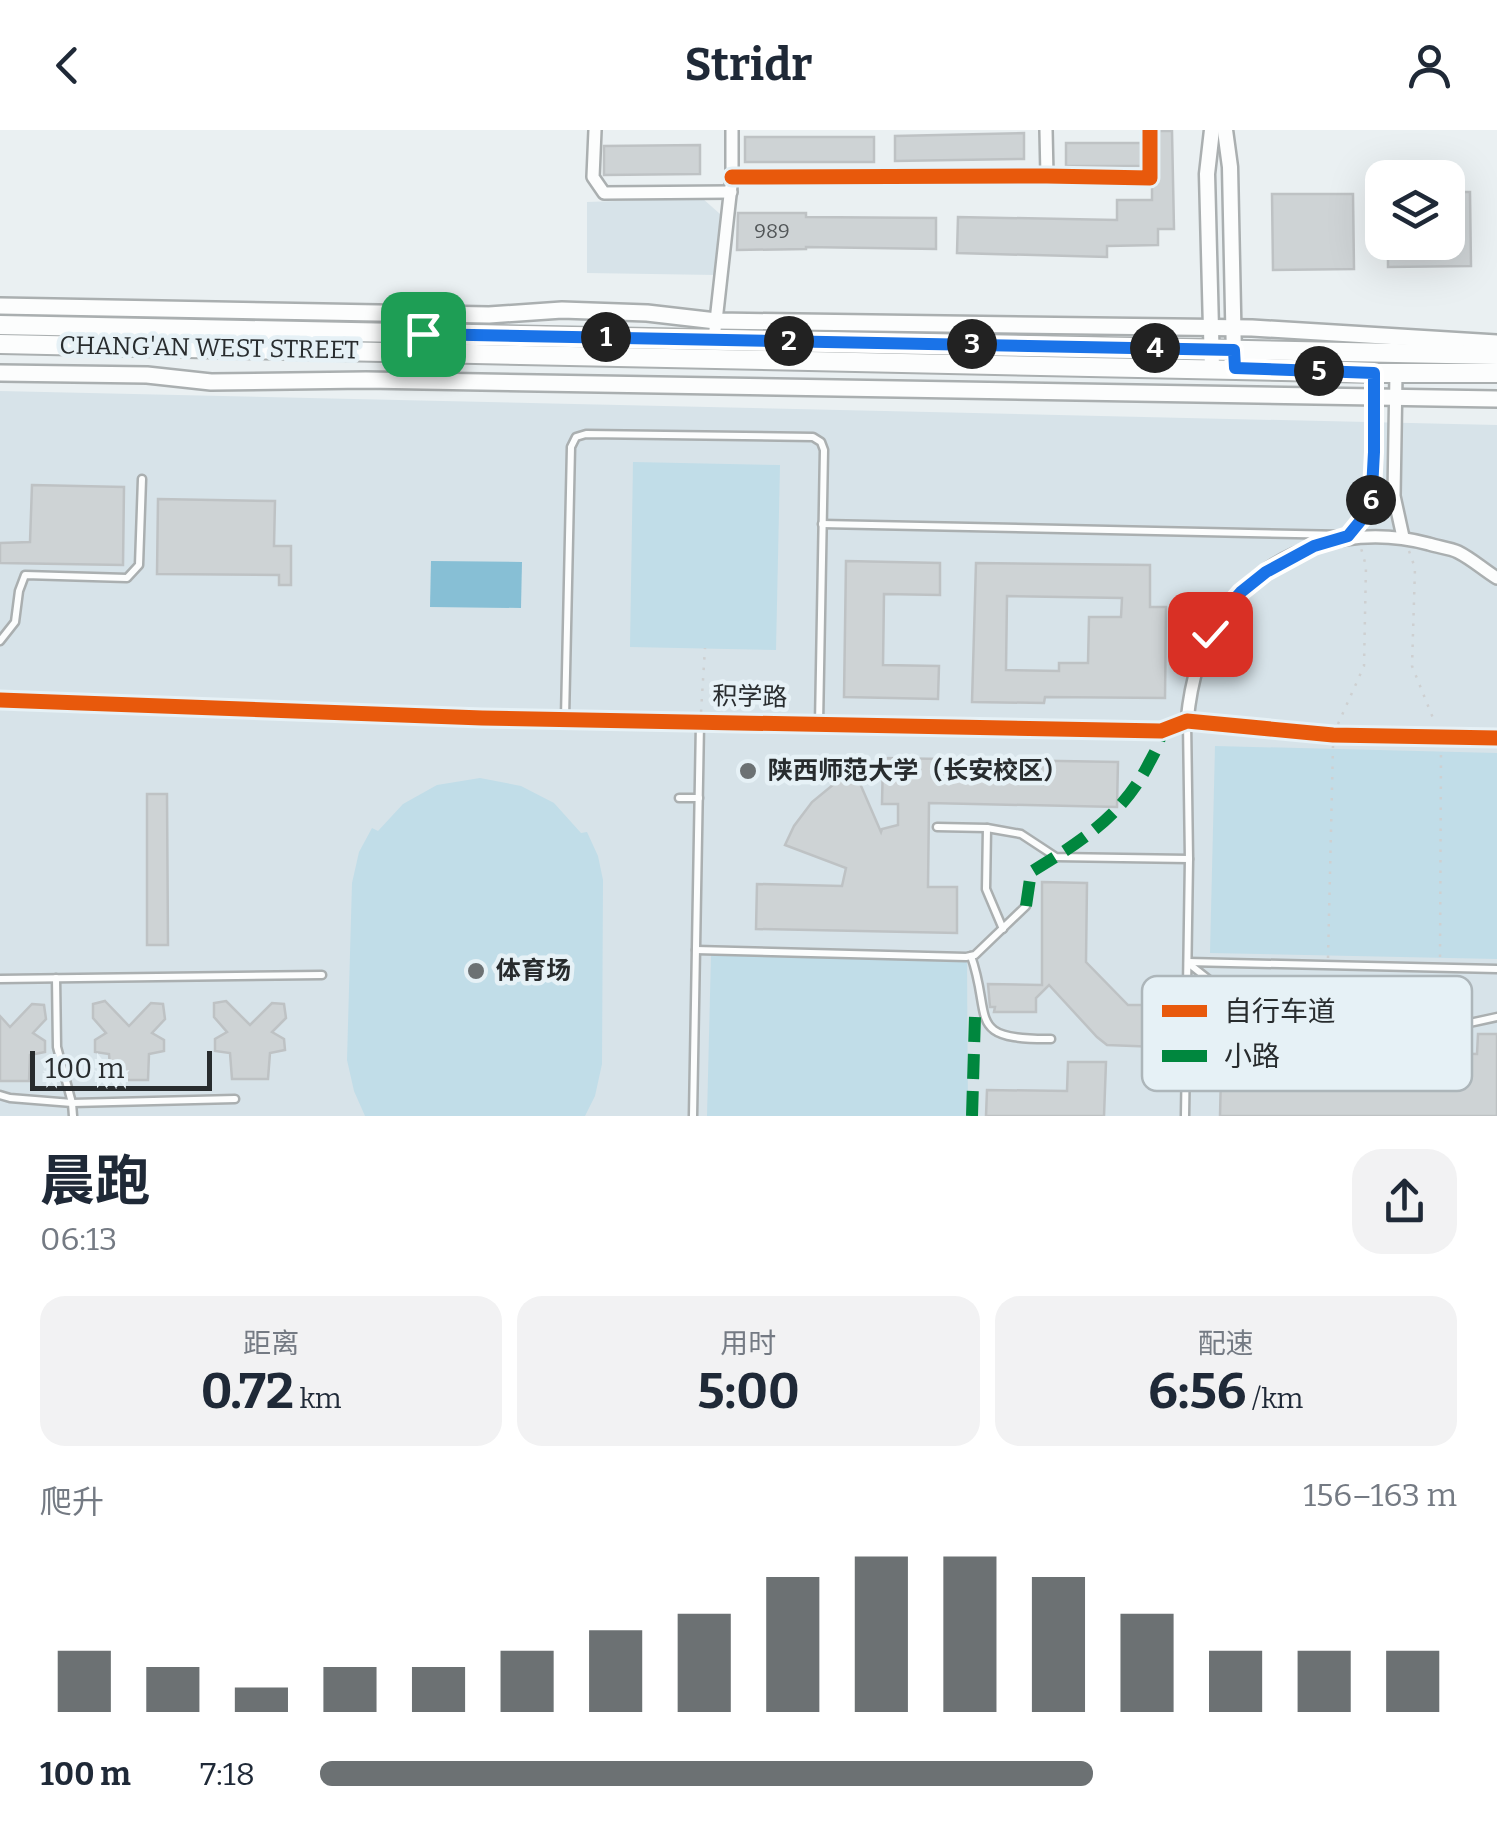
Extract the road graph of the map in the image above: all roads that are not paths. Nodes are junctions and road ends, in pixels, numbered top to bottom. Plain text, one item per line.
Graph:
1 (594, 130) edge
2 (732, 130) edge
3 (1046, 130) edge
4 (1150, 130) edge
5 (1212, 130) edge
6 (1225, 130) edge
7 (1047, 176) junction
8 (732, 177) junction
9 (731, 192) junction
10 (1210, 282) junction
11 (1232, 282) junction
12 (0, 306) edge
13 (0, 325) edge
14 (1212, 328) junction
15 (1234, 328) junction
16 (715, 330) junction
17 (1497, 342) edge
18 (0, 344) edge
19 (1497, 354) edge
20 (1212, 358) junction
21 (1234, 359) junction
22 (1396, 372) junction
23 (0, 373) edge
24 (1374, 373) junction
25 (1497, 373) edge
26 (1374, 397) junction
27 (1396, 397) junction
28 (1497, 399) edge
29 (142, 480) dead end
30 (822, 524) junction
31 (1353, 536) junction
32 (1404, 538) junction
33 (1497, 578) edge
34 (0, 641) edge
35 (0, 700) edge
36 (565, 719) junction
37 (1187, 720) junction
38 (700, 722) junction
39 (818, 724) junction
40 (1497, 738) edge
41 (679, 798) dead end
42 (699, 798) junction
43 (937, 827) dead end
44 (987, 828) junction
45 (1189, 859) junction
46 (1026, 906) dead end
47 (1003, 929) junction
48 (696, 950) junction
49 (972, 956) junction
50 (1187, 962) junction
51 (1497, 969) edge
52 (322, 975) dead end
53 (1187, 976) edge
54 (1204, 976) edge
55 (0, 978) edge
56 (56, 978) junction
57 (1497, 1017) edge
58 (1472, 1023) edge
59 (1051, 1039) dead end
60 (1185, 1091) edge
61 (0, 1096) edge
62 (235, 1099) dead end
63 (72, 1103) junction
64 (73, 1116) edge
65 (692, 1116) edge
66 (1185, 1116) edge

1 - 9 street
2 - 8 street
3 - 7 street
4 - 7 street
5 - 10 street
6 - 11 street
7 - 8 street
8 - 9 street
9 - 16 street
10 - 11 street
10 - 14 street
11 - 15 street
12 - 16 main road
13 - 16 main road, CHANG'AN WEST STREET
14 - 15 main road
14 - 16 main road
14 - 20 street
15 - 17 main road
15 - 21 street
16 - 20 main road, CHANG'AN WEST STREET
18 - 20 main road, CHANG'AN WEST STREET
19 - 21 main road, CHANG'AN WEST STREET
20 - 21 main road, CHANG'AN WEST STREET
21 - 24 main road, CHANG'AN WEST STREET
22 - 24 main road, CHANG'AN WEST STREET
22 - 25 main road, CHANG'AN WEST STREET
22 - 27 street
23 - 26 main road
24 - 26 street
26 - 27 main road
26 - 31 street
27 - 28 main road
27 - 32 street
29 - 34 lane
30 - 31 lane
30 - 36 lane
30 - 39 lane
31 - 32 street
31 - 37 street
32 - 33 street
35 - 36 street, 积学路
36 - 38 street, 积学路
37 - 39 street, 积学路
37 - 40 street, 积学路
37 - 45 lane
38 - 39 street, 积学路
38 - 42 lane
41 - 42 lane
42 - 48 lane
43 - 44 lane
44 - 45 lane
44 - 47 lane
45 - 50 lane
46 - 47 lane
47 - 49 lane
48 - 49 lane
48 - 65 lane
49 - 59 lane
50 - 51 lane
50 - 53 lane
50 - 54 lane
52 - 56 lane
55 - 56 lane
56 - 63 lane
57 - 58 lane
60 - 66 lane
61 - 63 lane
62 - 63 lane
63 - 64 lane

